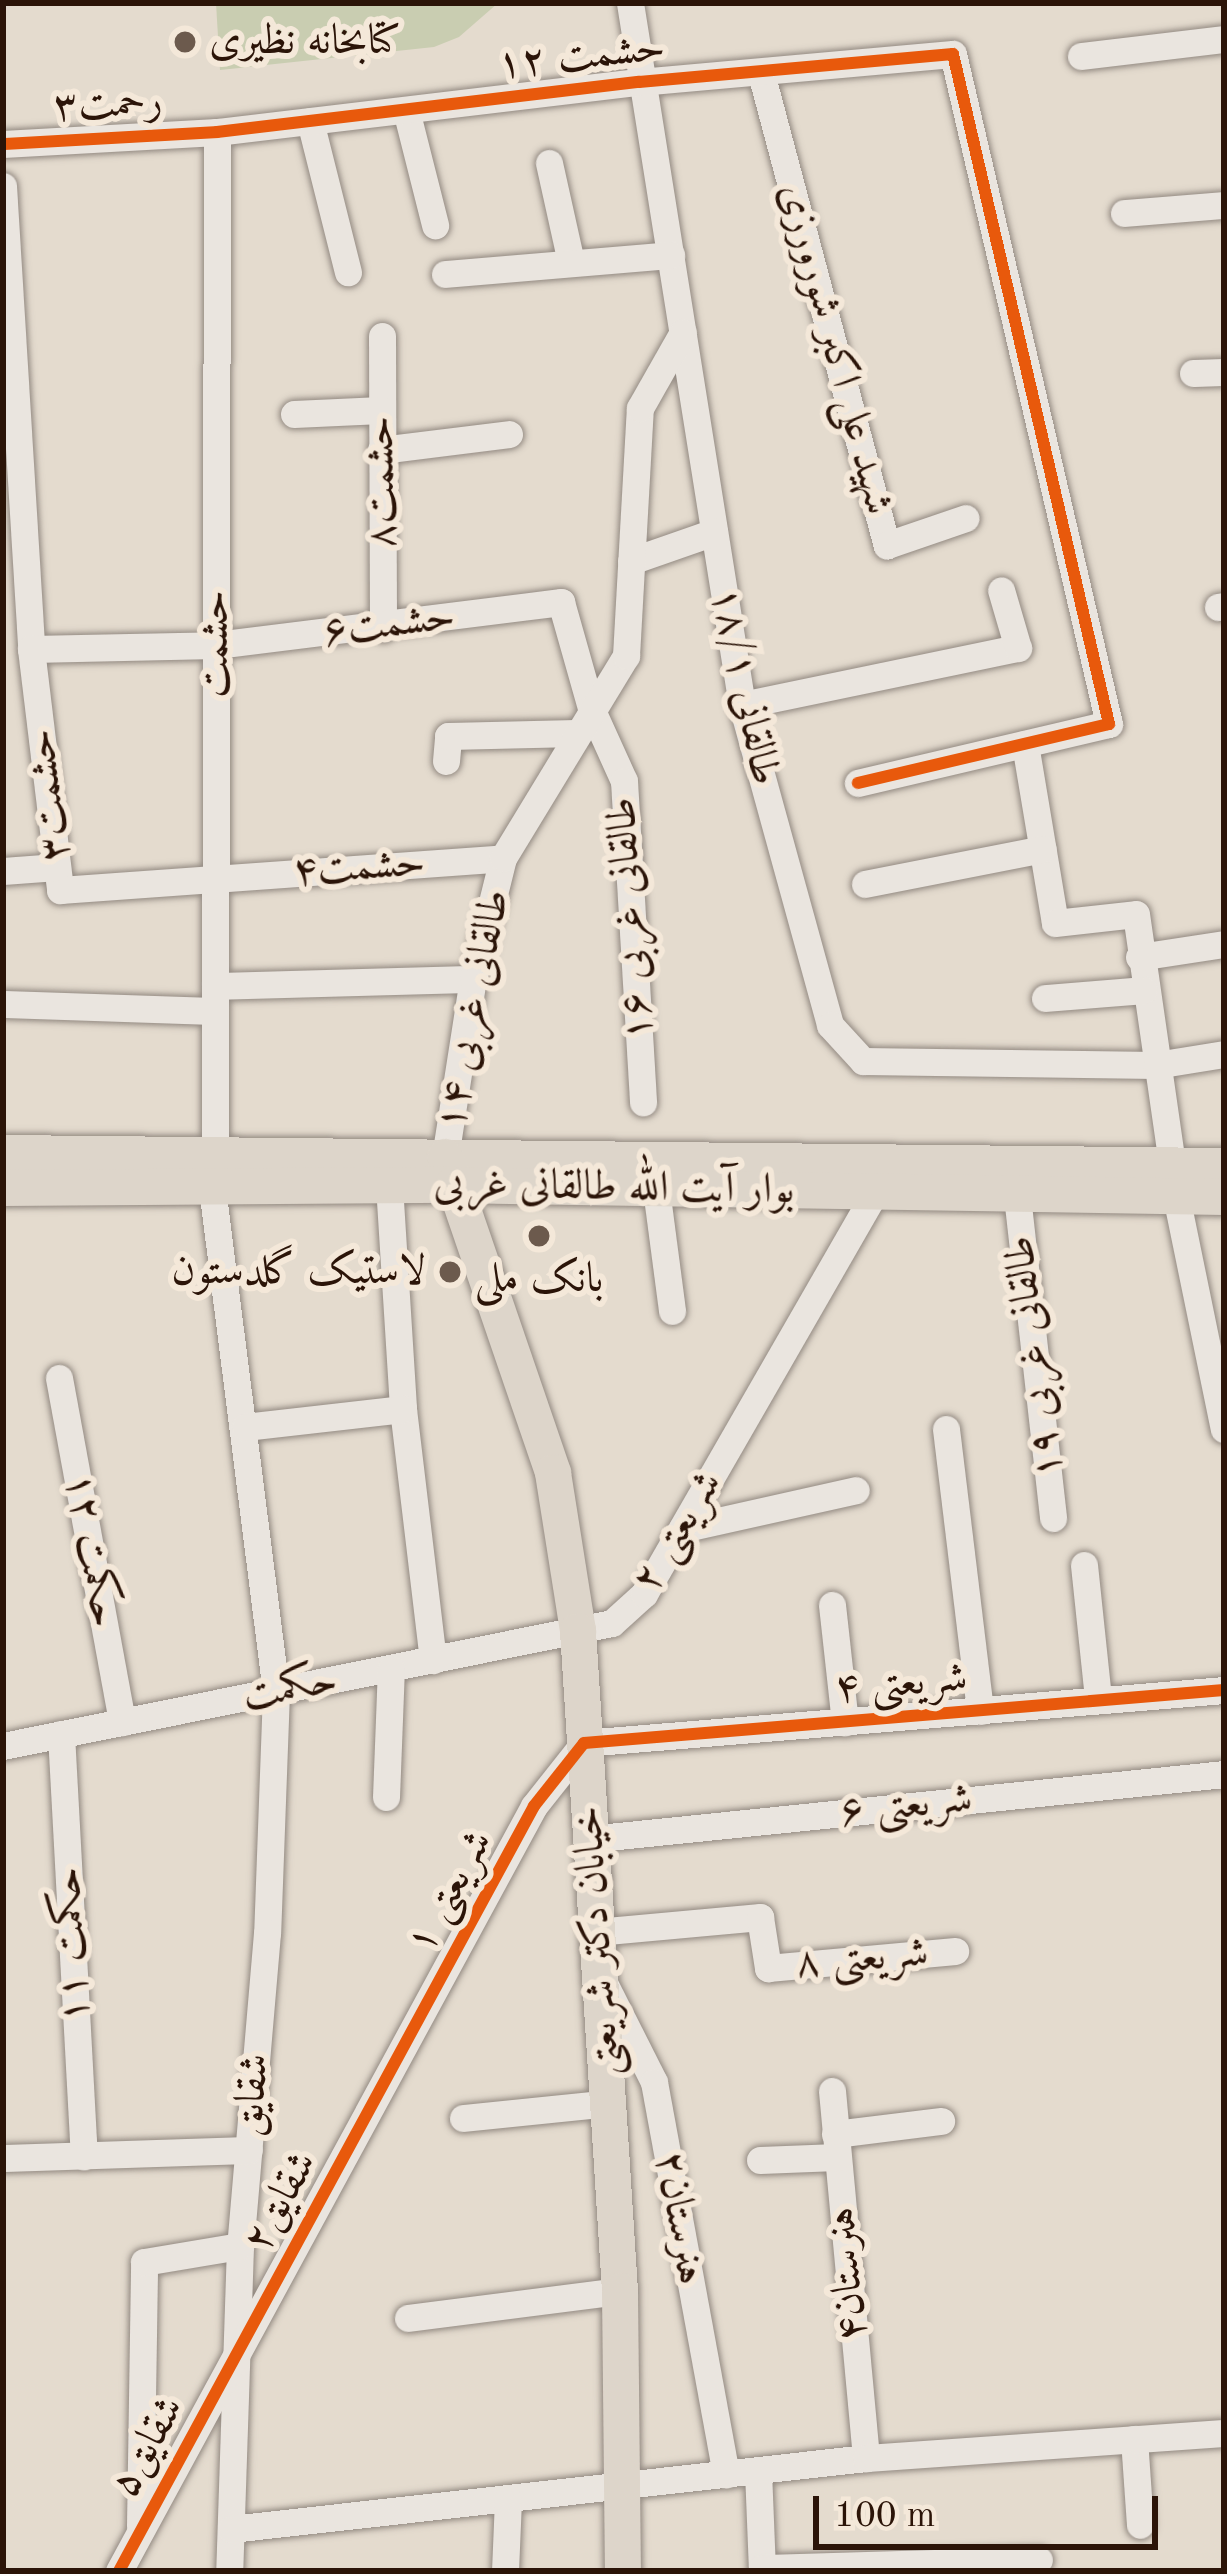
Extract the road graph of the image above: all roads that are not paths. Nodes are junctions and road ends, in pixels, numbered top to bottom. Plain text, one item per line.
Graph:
1 (629, 3) edge
2 (1224, 39) edge
3 (1081, 56) dead end
4 (761, 73) junction
5 (639, 82) junction
6 (406, 110) junction
7 (310, 121) junction
8 (217, 132) junction
9 (3, 144) edge
10 (549, 163) dead end
11 (3, 186) edge
12 (1224, 205) edge
13 (1124, 214) dead end
14 (435, 225) dead end
15 (671, 255) junction
16 (571, 262) junction
17 (348, 272) dead end
18 (445, 274) dead end
19 (683, 332) junction
20 (382, 336) dead end
21 (1224, 372) edge
22 (1192, 373) dead end
23 (380, 410) junction
24 (294, 414) dead end
25 (509, 434) dead end
26 (381, 449) junction
27 (966, 518) dead end
28 (714, 532) junction
29 (631, 561) junction
30 (1001, 590) dead end
31 (561, 602) joint
32 (383, 628) junction
33 (216, 645) junction
34 (31, 649) junction
35 (742, 706) junction
36 (591, 708) junction
37 (576, 734) junction
38 (1025, 745) junction
39 (446, 761) dead end
40 (858, 783) dead end
41 (1042, 849) junction
42 (503, 858) junction
43 (57, 867) junction
44 (3, 871) edge
45 (215, 878) junction
46 (865, 884) dead end
47 (1224, 944) edge
48 (1139, 957) junction
49 (473, 979) junction
50 (1144, 990) junction
51 (215, 998) junction
52 (1045, 998) dead end
53 (3, 1004) edge
54 (1224, 1054) edge
55 (1156, 1065) junction
56 (643, 1102) dead end
57 (3, 1153) edge
58 (1224, 1166) edge
59 (449, 1171) junction
60 (214, 1172) junction
61 (1174, 1180) junction
62 (389, 1185) junction
63 (3, 1188) edge
64 (656, 1189) junction
65 (875, 1193) junction
66 (1017, 1196) junction
67 (1224, 1197) edge
68 (673, 1311) dead end
69 (59, 1378) dead end
70 (403, 1409) junction
71 (245, 1427) junction
72 (946, 1429) dead end
73 (1224, 1429) edge
74 (856, 1490) dead end
75 (1053, 1518) dead end
76 (682, 1529) junction
77 (1084, 1565) dead end
78 (832, 1604) dead end
79 (578, 1631) junction
80 (433, 1660) junction
81 (391, 1669) junction
82 (1224, 1690) edge
83 (276, 1692) junction
84 (1098, 1698) junction
85 (980, 1711) junction
86 (122, 1722) junction
87 (845, 1722) junction
88 (61, 1735) junction
89 (584, 1743) junction
90 (3, 1746) edge
91 (1224, 1774) edge
92 (386, 1797) dead end
93 (589, 1839) junction
94 (596, 1932) junction
95 (955, 1951) dead end
96 (600, 1974) junction
97 (385, 2081) joint
98 (832, 2090) dead end
99 (610, 2103) junction
100 (463, 2118) dead end
101 (941, 2121) dead end
102 (836, 2145) junction
103 (249, 2150) junction
104 (84, 2156) junction
105 (3, 2158) edge
106 (760, 2160) dead end
107 (240, 2246) junction
108 (620, 2291) junction
109 (408, 2318) dead end
110 (236, 2355) junction
111 (1224, 2433) edge
112 (1134, 2439) junction
113 (866, 2458) junction
114 (758, 2471) junction
115 (725, 2474) junction
116 (621, 2484) junction
117 (508, 2499) junction
118 (1140, 2525) dead end
119 (231, 2529) junction
120 (140, 2530) junction
121 (1039, 2560) dead end
122 (762, 2570) edge
123 (119, 2571) edge
124 (229, 2571) edge
125 (505, 2571) edge
126 (623, 2571) edge

1 - 5 street, طالقانی ۱۸/۱
2 - 3 street
4 - 5 street, حشمت ۱۲
4 - 27 street, شهید علی اکبر شورورزی
4 - 38 street, حشمت ۱۲
5 - 6 street, حشمت ۱۲
5 - 15 street, طالقانی ۱۸/۱
6 - 7 street, حشمت ۱۲
6 - 14 street
7 - 8 street, حشمت ۱۲
7 - 17 street
8 - 9 street, رحمت۳
8 - 33 street, حشمت
10 - 16 street
11 - 34 street, حشمت۳
12 - 13 street
15 - 16 street
15 - 19 street, طالقانی ۱۸/۱
16 - 18 street
19 - 28 street, طالقانی ۱۸/۱
19 - 29 street, طالقانی غربی ۱۴
20 - 23 street, حشمت۸
21 - 22 street
23 - 24 street
23 - 26 street, حشمت۸
25 - 26 street
26 - 32 street, حشمت۸
28 - 29 street
28 - 35 street, طالقانی ۱۸/۱
29 - 36 street, طالقانی غربی ۱۴
30 - 35 street
31 - 32 street, حشمت۶
31 - 36 street, طالقانی غربی ۱۶
32 - 33 street, حشمت۶
33 - 34 street, حشمت۶
33 - 45 street, حشمت
34 - 43 street, حشمت۳
35 - 55 street, طالقانی ۱۸/۱
36 - 37 street, طالقانی غربی ۱۴
36 - 56 street, طالقانی غربی ۱۶
37 - 39 street
37 - 42 street, طالقانی غربی ۱۴
38 - 40 street
38 - 41 street
41 - 46 street
41 - 48 street
42 - 45 street, حشمت۴
42 - 49 street, طالقانی غربی ۱۴
43 - 44 street
43 - 45 street, حشمت۳
45 - 51 street, حشمت
47 - 48 street
48 - 50 street
49 - 51 street
49 - 59 street, طالقانی غربی ۱۴
50 - 52 street
50 - 55 street
51 - 53 street
51 - 60 street, حشمت
54 - 55 street, طالقانی ۱۸/۱
55 - 61 street
57 - 60 main road, بوار آیت الله طالقانی غربی
58 - 61 main road, بوار آیت الله طالقانی غربی
59 - 60 main road, بوار آیت الله طالقانی غربی
59 - 61 main road, بوار آیت الله طالقانی غربی
59 - 62 main road, بوار آیت الله طالقانی غربی
59 - 64 main road, بوار آیت الله طالقانی غربی
59 - 79 main road, خیابان دکتر شریعتی
60 - 62 main road, بوار آیت الله طالقانی غربی
60 - 63 main road, بوار آیت الله طالقانی غربی
60 - 71 street, حشمت
61 - 66 main road, بوار آیت الله طالقانی غربی
61 - 67 main road, بوار آیت الله طالقانی غربی
61 - 73 street
62 - 70 street
64 - 65 main road, بوار آیت الله طالقانی غربی
64 - 68 street
65 - 66 main road, بوار آیت الله طالقانی غربی
65 - 76 street, شریعتی ۲
66 - 75 street, طالقانی غربی ۱۹
69 - 86 street, حکمت ۱۲
70 - 71 street
70 - 80 street
71 - 83 street, شقایق
72 - 85 street
74 - 76 street
76 - 79 street, شریعتی ۲
77 - 84 street
78 - 87 street
79 - 80 street, حکمت
79 - 89 main road, خیابان دکتر شریعتی
80 - 81 street, حکمت
81 - 83 street, حکمت
81 - 92 street
82 - 84 street, شریعتی ۴
83 - 86 street, حکمت
83 - 103 street, شقایق
84 - 85 street, شریعتی ۴
85 - 87 street, شریعتی ۴
86 - 88 street, حکمت
87 - 89 street, شریعتی ۴
88 - 90 street, حکمت
88 - 104 street, حکمت ۱۱
89 - 93 main road, خیابان دکتر شریعتی
89 - 97 street, شریعتی ۱
91 - 93 street, شریعتی ۶
93 - 94 main road, خیابان دکتر شریعتی
94 - 95 street, شریعتی ۸
94 - 96 main road, خیابان دکتر شریعتی
96 - 99 main road, خیابان دکتر شریعتی
96 - 115 street, هنرستان۲
97 - 110 street, شقایق۲
98 - 102 street, هنرستان۴
99 - 100 street
99 - 108 main road, خیابان دکتر شریعتی
101 - 102 street
102 - 106 street
102 - 113 street, هنرستان۴
103 - 104 street
103 - 107 street, شقایق
104 - 105 street
107 - 110 street, شقایق
107 - 120 street
108 - 109 street
108 - 116 main road, خیابان دکتر شریعتی
110 - 119 street, شقایق
110 - 120 street, شقایق۵
111 - 112 street
112 - 113 street
112 - 118 street
113 - 114 street
114 - 115 street
114 - 122 street
115 - 116 street
116 - 117 street
116 - 126 main road, خیابان دکتر شریعتی
117 - 119 street
117 - 125 street
119 - 124 street, شقایق
120 - 123 street, شقایق۵
121 - 122 street

